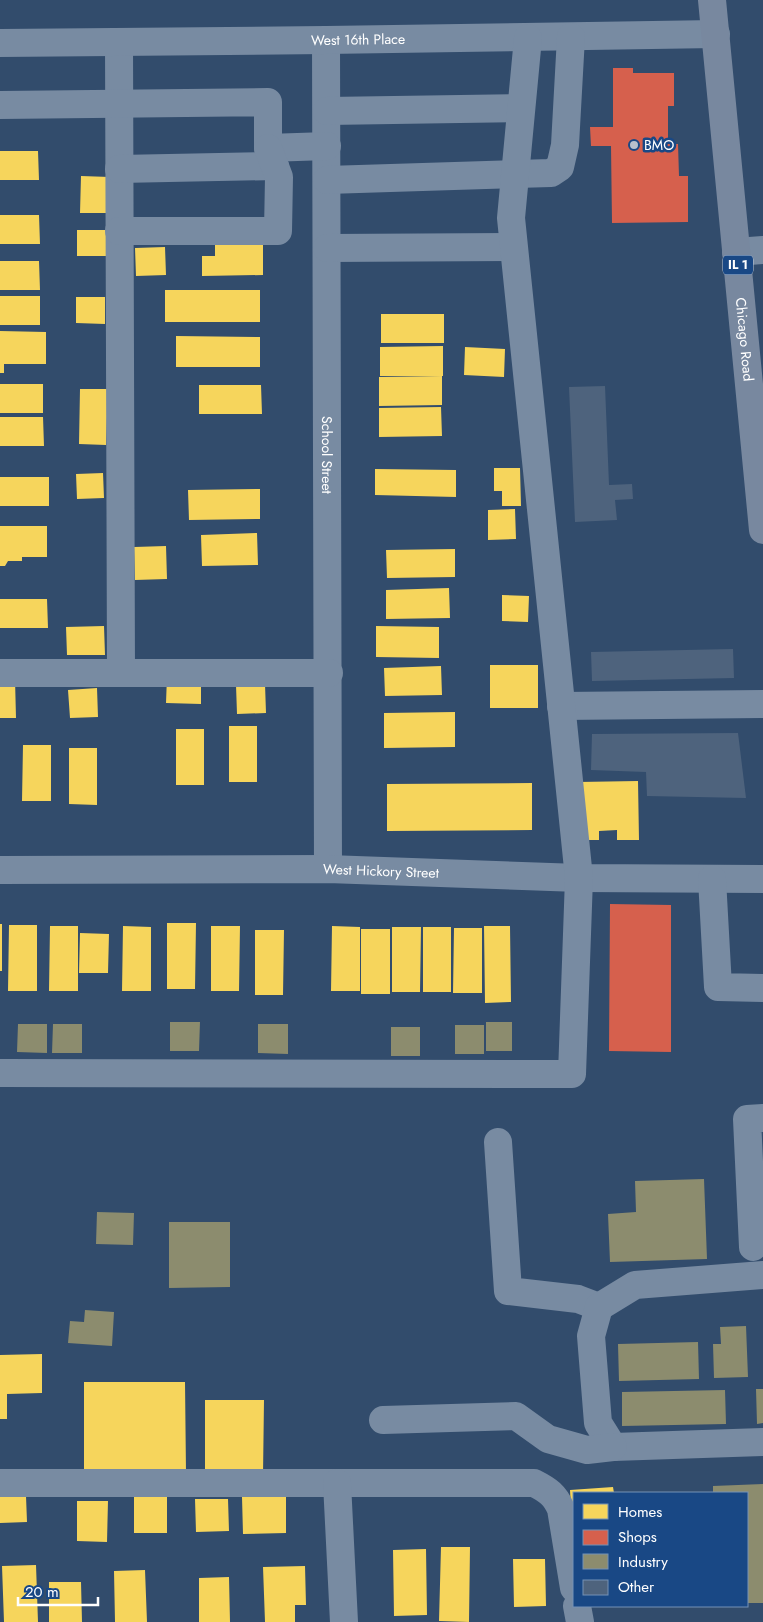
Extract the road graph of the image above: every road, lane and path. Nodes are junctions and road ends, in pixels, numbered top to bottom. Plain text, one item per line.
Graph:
1 (712, 0) edge
2 (716, 34) junction
3 (571, 37) junction
4 (528, 38) junction
5 (326, 40) junction
6 (119, 42) junction
7 (0, 43) edge
8 (119, 103) junction
9 (0, 105) edge
10 (521, 108) junction
11 (326, 110) junction
12 (326, 146) junction
13 (272, 157) junction
14 (119, 169) junction
15 (515, 173) junction
16 (327, 180) junction
17 (119, 231) junction
18 (513, 247) junction
19 (327, 248) junction
20 (750, 251) edge
21 (761, 488) edge
22 (763, 530) edge
23 (0, 673) edge
24 (121, 673) junction
25 (328, 673) junction
26 (763, 704) edge
27 (561, 706) junction
28 (328, 869) junction
29 (0, 870) edge
30 (578, 878) junction
31 (712, 879) junction
32 (763, 879) edge
33 (763, 988) edge
34 (0, 1073) edge
35 (763, 1118) edge
36 (498, 1142) dead end
37 (753, 1247) dead end
38 (763, 1275) edge
39 (599, 1307) junction
40 (383, 1420) dead end
41 (763, 1442) edge
42 (613, 1447) junction
43 (0, 1484) edge
44 (337, 1484) junction
45 (573, 1582) edge
46 (577, 1607) edge
47 (344, 1622) edge
48 (580, 1622) edge

1 - 2 main road, Chicago Road / IL 1
2 - 3 street, West 16th Place
2 - 20 main road, Chicago Road / IL 1
3 - 4 street, West 16th Place
3 - 15 street
4 - 5 street, West 16th Place
4 - 10 street
5 - 6 street, West 16th Place
5 - 11 street, School Street
6 - 7 street, West 16th Place
6 - 8 street
8 - 9 street
8 - 13 street
8 - 14 street
10 - 11 street
10 - 15 street
11 - 12 street, School Street
12 - 13 street
12 - 16 street, School Street
13 - 14 street
13 - 17 street
14 - 17 street
15 - 16 street
15 - 18 street
16 - 19 street, School Street
17 - 24 street
18 - 19 street
18 - 27 street
19 - 25 street, School Street
20 - 21 main road, Chicago Road / IL 1
21 - 22 main road, Chicago Road / IL 1
23 - 24 street
24 - 25 street
25 - 28 street, School Street
26 - 27 street
27 - 30 street
28 - 29 street, West Hickory Street
28 - 30 street, West Hickory Street
30 - 31 street, West Hickory Street
30 - 34 street
31 - 32 street, West Hickory Street
31 - 33 street
35 - 37 street
36 - 39 street
38 - 39 street
39 - 42 street
40 - 42 street
41 - 42 street
43 - 44 street
44 - 45 street
44 - 47 street
46 - 48 street

